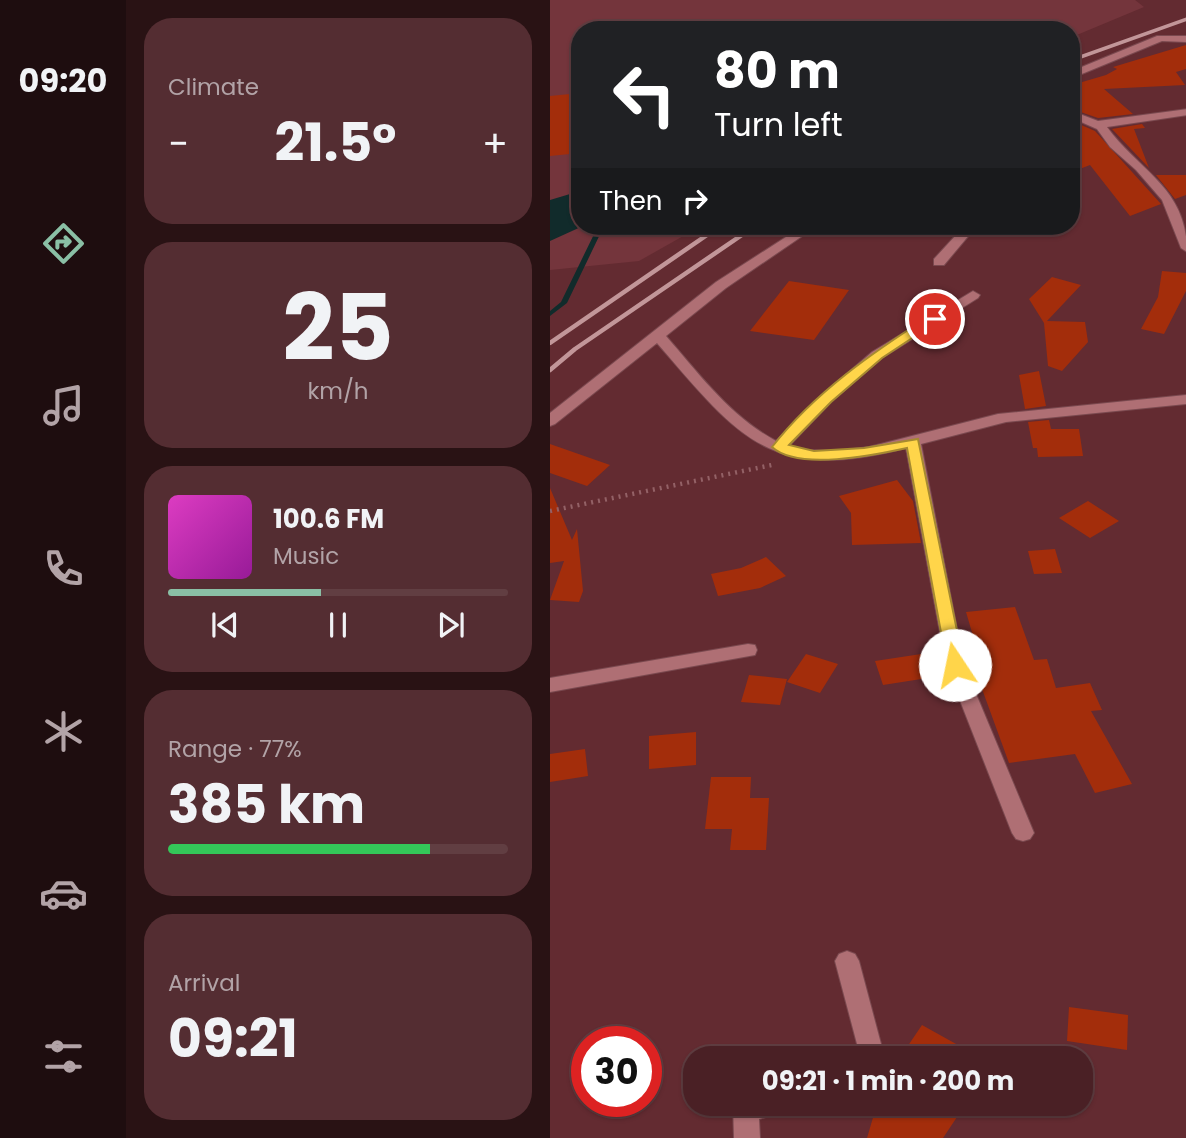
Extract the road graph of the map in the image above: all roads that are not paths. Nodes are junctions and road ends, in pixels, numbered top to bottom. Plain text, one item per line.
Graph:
1 (1186, 39) edge
2 (1080, 72) edge
3 (1186, 112) edge
4 (1080, 118) edge
5 (1101, 127) junction
6 (1181, 216) edge
7 (797, 235) edge
8 (963, 235) edge
9 (1186, 248) edge
10 (939, 262) dead end
11 (973, 295) dead end
12 (658, 335) junction
13 (1186, 400) edge
14 (550, 421) edge
15 (913, 442) junction
16 (779, 447) junction
17 (748, 650) dead end
18 (550, 684) edge
19 (1023, 833) dead end
20 (846, 961) dead end
21 (869, 1046) edge
22 (747, 1116) edge
23 (747, 1138) edge

1 - 2 street
3 - 5 street
4 - 5 street
5 - 6 street
6 - 9 street
7 - 12 street
8 - 10 street
11 - 16 street
12 - 14 street
12 - 16 street
13 - 15 street
15 - 16 street
15 - 19 street
17 - 18 street
20 - 21 street
22 - 23 street

